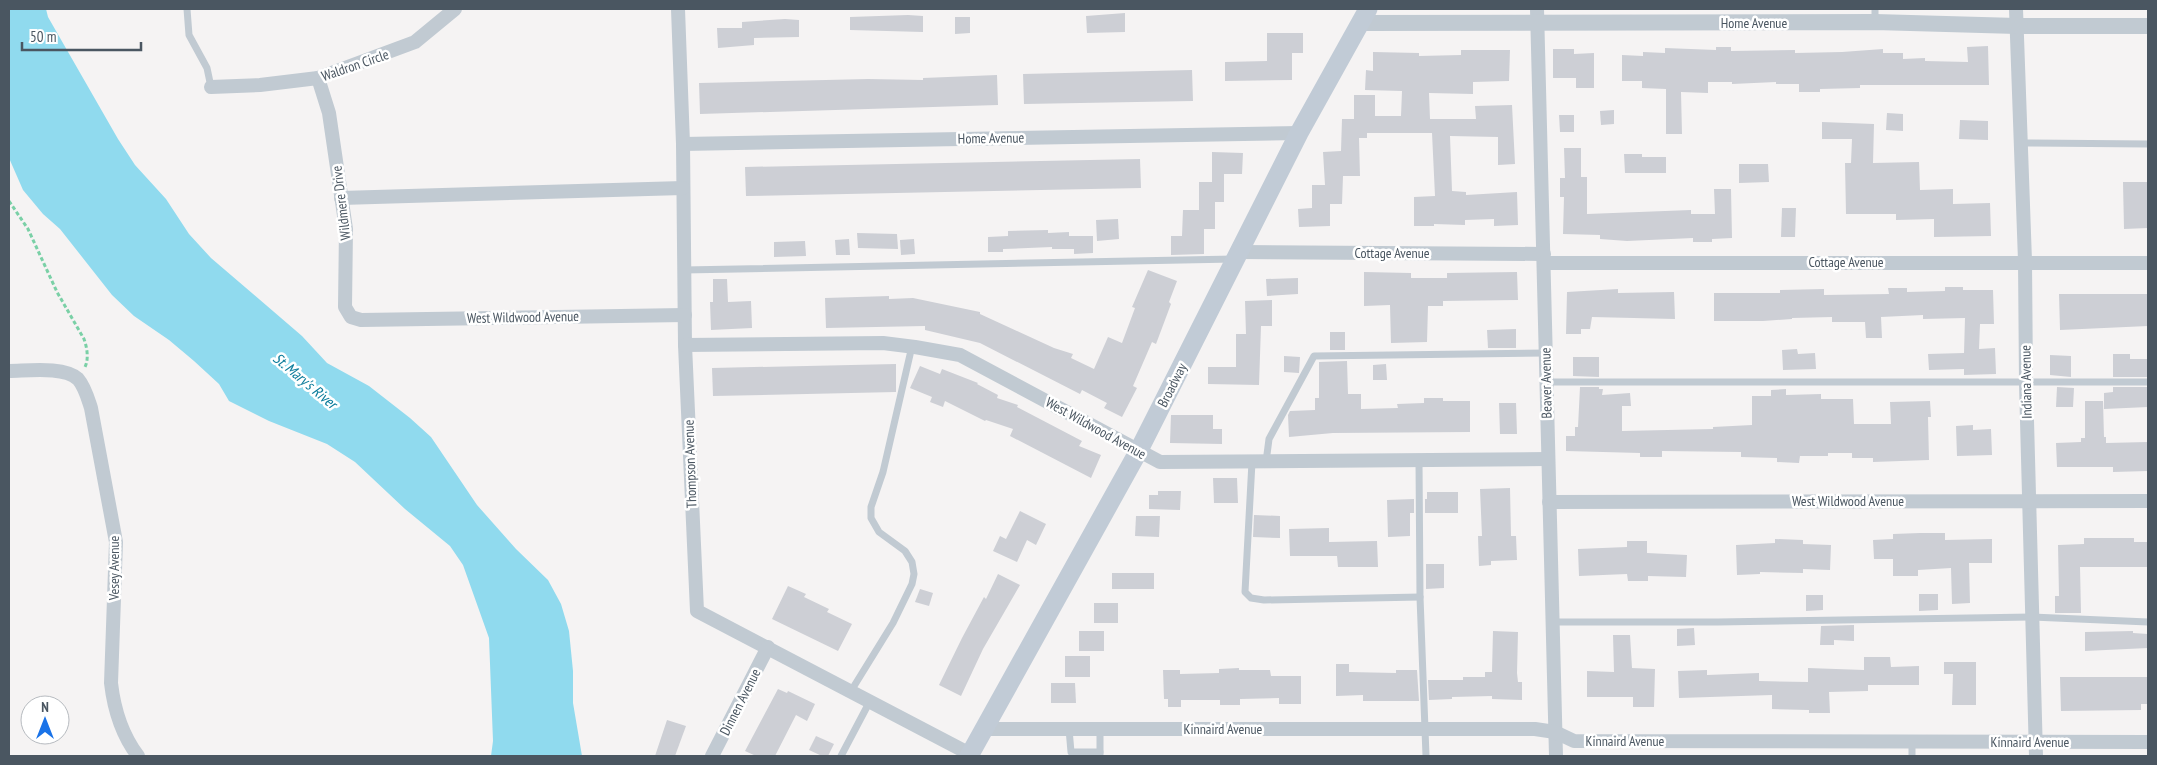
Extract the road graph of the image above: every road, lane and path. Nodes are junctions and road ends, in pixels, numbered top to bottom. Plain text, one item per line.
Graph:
1 (186, 9) edge
2 (455, 9) edge
3 (678, 9) edge
4 (2016, 9) edge
5 (1364, 16) edge
6 (1537, 16) edge
7 (1875, 16) edge
8 (2017, 26) junction
9 (2148, 26) edge
10 (318, 78) junction
11 (211, 87) joint
12 (1299, 133) junction
13 (2020, 143) junction
14 (683, 144) junction
15 (2148, 144) edge
16 (683, 188) junction
17 (342, 198) junction
18 (9, 200) edge
19 (1238, 256) junction
20 (1544, 258) junction
21 (2025, 261) junction
22 (2148, 262) edge
23 (684, 270) junction
24 (685, 315) junction
25 (361, 320) joint
26 (685, 345) junction
27 (912, 346) junction
28 (1545, 353) junction
29 (9, 372) edge
30 (78, 379) junction
31 (1546, 382) junction
32 (2148, 382) edge
33 (2026, 383) junction
34 (1138, 452) junction
35 (1548, 459) junction
36 (1419, 461) junction
37 (1259, 462) junction
38 (2029, 500) junction
39 (2148, 501) edge
40 (1549, 502) junction
41 (1420, 597) junction
42 (2032, 617) junction
43 (1551, 622) junction
44 (2148, 622) edge
45 (768, 647) junction
46 (851, 691) junction
47 (870, 701) junction
48 (985, 729) junction
49 (1069, 729) junction
50 (1100, 729) junction
51 (1426, 729) junction
52 (1555, 732) junction
53 (1912, 741) junction
54 (2035, 742) junction
55 (2148, 742) edge
56 (1100, 754) edge
57 (969, 755) edge
58 (138, 756) edge
59 (712, 756) edge
60 (841, 756) edge
61 (1426, 756) edge
62 (1556, 756) edge
63 (1912, 756) edge
64 (2036, 756) edge

1 - 11 lane
2 - 10 street, Waldron Circle
3 - 14 street, Thompson Avenue
4 - 8 street, Indiana Avenue
5 - 6 street, Home Avenue
5 - 12 main road, Broadway
6 - 7 street, Home Avenue
6 - 20 street, Beaver Avenue
7 - 8 street, Home Avenue
8 - 9 street, Home Avenue
8 - 13 street, Indiana Avenue
10 - 11 street, Waldron Circle
10 - 17 street, Wildmere Drive
12 - 14 street, Home Avenue
12 - 19 main road, Broadway
13 - 15 lane
13 - 21 street, Indiana Avenue
14 - 16 street, Thompson Avenue
16 - 17 street
16 - 23 street, Thompson Avenue
17 - 25 street, Wildmere Drive
18 - 30 path
19 - 20 street, Cottage Avenue
19 - 23 lane
19 - 34 main road, Broadway
20 - 21 street, Cottage Avenue
20 - 28 street, Beaver Avenue
21 - 22 street, Cottage Avenue
21 - 33 street, Indiana Avenue
23 - 24 street, Thompson Avenue
24 - 25 street, West Wildwood Avenue
24 - 26 street, Thompson Avenue
26 - 27 street, West Wildwood Avenue
26 - 45 street, Thompson Avenue
27 - 34 street, West Wildwood Avenue
27 - 46 lane
28 - 31 street, Beaver Avenue
28 - 37 lane
29 - 30 street
30 - 58 street, Vesey Avenue
31 - 33 lane
31 - 35 street, Beaver Avenue
32 - 33 lane
33 - 38 street, Indiana Avenue
34 - 37 street, West Wildwood Avenue
34 - 48 main road, Broadway
35 - 36 street, West Wildwood Avenue
35 - 40 street, Beaver Avenue
36 - 37 street, West Wildwood Avenue
36 - 41 lane
37 - 41 lane
38 - 39 street, West Wildwood Avenue
38 - 40 street, West Wildwood Avenue
38 - 42 street, Indiana Avenue
40 - 43 street, Beaver Avenue
41 - 51 lane
42 - 43 lane
42 - 44 lane
42 - 54 street, Indiana Avenue
43 - 52 street, Beaver Avenue
45 - 46 street, Thompson Avenue
45 - 59 street, Dinnen Avenue
46 - 47 street, Thompson Avenue
47 - 57 street, Thompson Avenue
47 - 60 lane
48 - 49 street, Kinnaird Avenue
48 - 57 main road, Broadway
49 - 50 street, Kinnaird Avenue
49 - 56 lane
50 - 51 street, Kinnaird Avenue
50 - 56 lane
51 - 52 street, Kinnaird Avenue
51 - 61 lane
52 - 53 street, Kinnaird Avenue
52 - 62 street, Beaver Avenue
53 - 54 street, Kinnaird Avenue
53 - 63 lane
54 - 55 street, Kinnaird Avenue
54 - 64 street, Indiana Avenue

